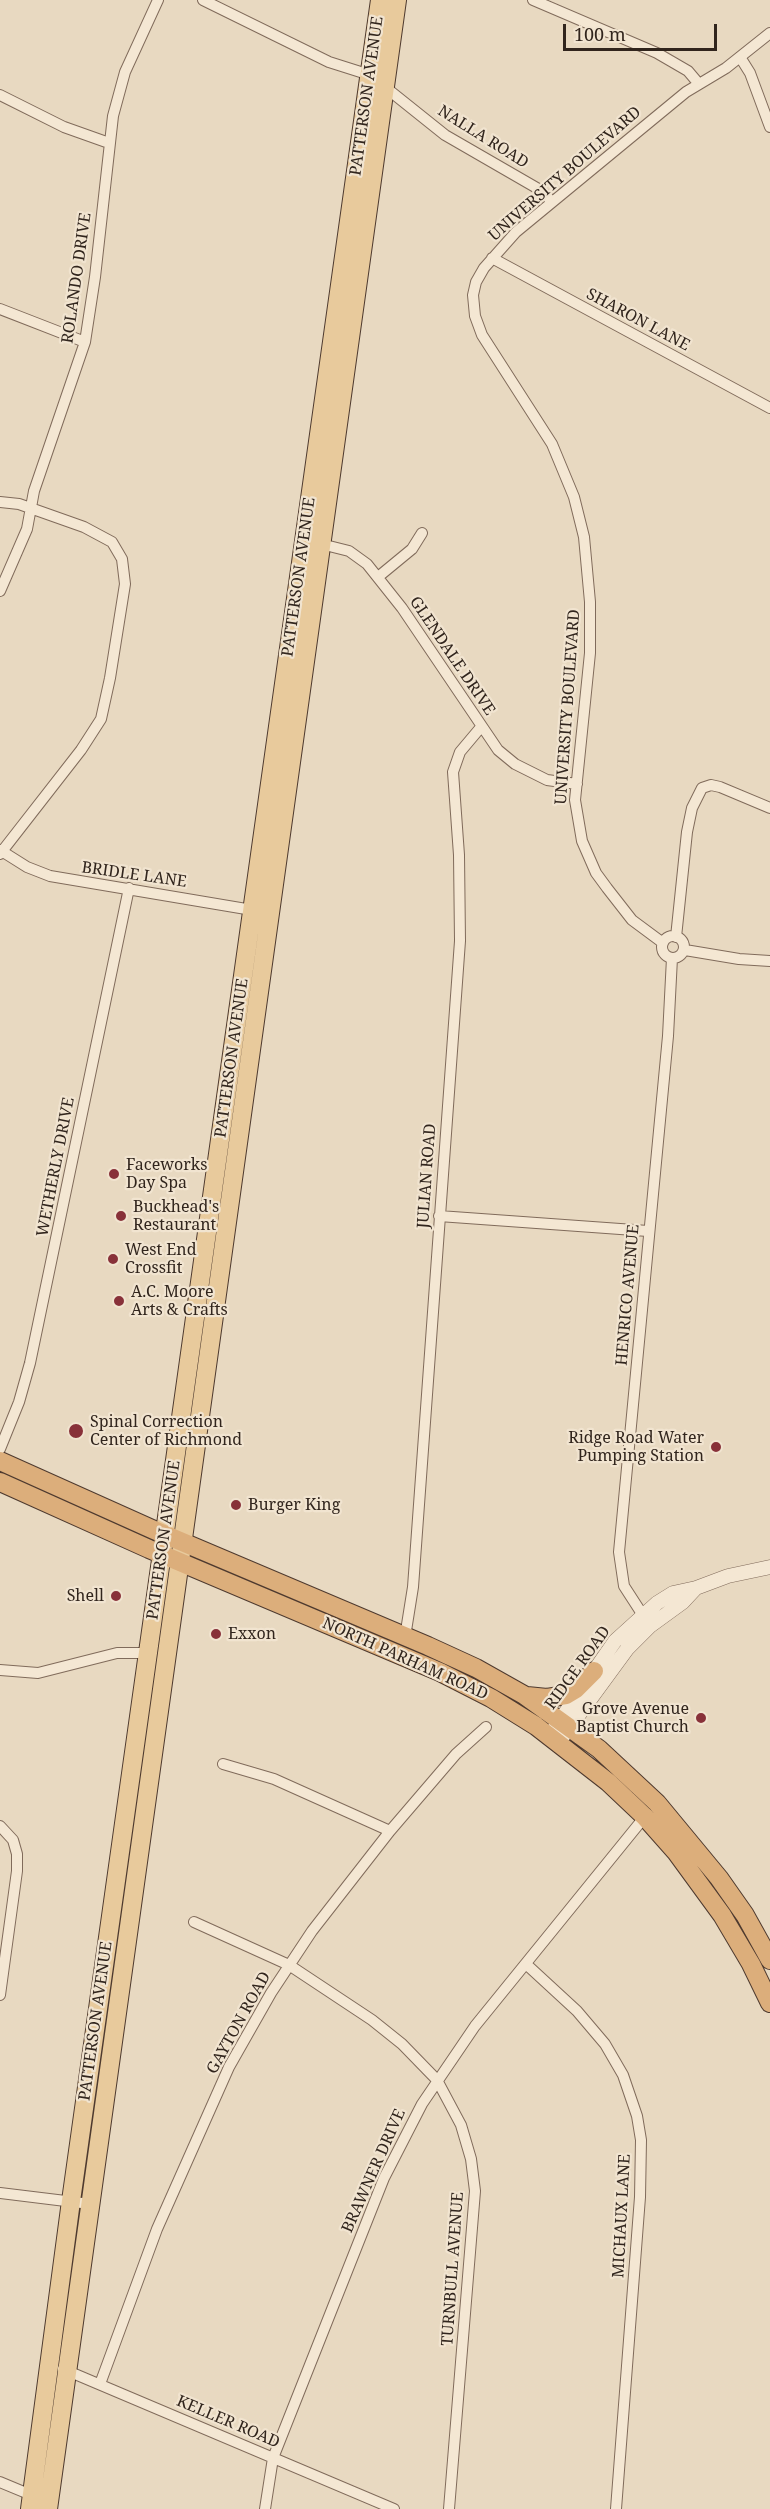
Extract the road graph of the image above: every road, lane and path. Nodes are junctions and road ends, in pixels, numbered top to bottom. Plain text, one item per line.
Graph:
1 (159, 0) edge
2 (203, 0) edge
3 (380, 0) edge
4 (397, 0) edge
5 (533, 0) edge
6 (770, 33) edge
7 (740, 57) junction
8 (370, 75) junction
9 (699, 84) junction
10 (385, 86) junction
11 (0, 96) edge
12 (770, 128) edge
13 (109, 143) junction
14 (552, 202) junction
15 (492, 258) junction
16 (0, 309) edge
17 (85, 342) junction
18 (770, 408) edge
19 (0, 502) edge
20 (31, 509) junction
21 (422, 533) dead end
22 (313, 542) junction
23 (378, 577) junction
24 (0, 591) edge
25 (481, 727) junction
26 (577, 784) junction
27 (770, 808) edge
28 (1, 851) edge
29 (129, 888) junction
30 (261, 912) junction
31 (676, 937) junction
32 (663, 943) junction
33 (685, 950) junction
34 (672, 958) junction
35 (770, 961) edge
36 (439, 1215) junction
37 (648, 1231) junction
38 (0, 1449) edge
39 (0, 1461) edge
40 (0, 1482) edge
41 (165, 1534) junction
42 (183, 1542) junction
43 (162, 1554) junction
44 (180, 1562) junction
45 (770, 1567) edge
46 (646, 1621) junction
47 (405, 1637) junction
48 (149, 1653) junction
49 (409, 1659) junction
50 (458, 1660) junction
51 (0, 1670) edge
52 (594, 1671) junction
53 (524, 1695) junction
54 (565, 1724) junction
55 (486, 1727) dead end
56 (555, 1739) junction
57 (223, 1764) dead end
58 (657, 1803) junction
59 (645, 1817) junction
60 (0, 1826) edge
61 (390, 1831) junction
62 (194, 1922) dead end
63 (770, 1960) edge
64 (526, 1964) junction
65 (289, 1965) junction
66 (0, 1995) edge
67 (770, 2003) edge
68 (437, 2080) junction
69 (0, 2193) edge
70 (70, 2201) junction
71 (90, 2204) junction
72 (50, 2363) junction
73 (67, 2371) junction
74 (100, 2384) junction
75 (273, 2458) junction
76 (0, 2482) edge
77 (31, 2502) edge
78 (48, 2507) edge
79 (265, 2509) edge
80 (394, 2509) edge
81 (448, 2509) edge
82 (616, 2509) edge

1 - 13 street, ROLANDO DRIVE
2 - 8 street, NALLA ROAD
3 - 8 main road, PATTERSON AVENUE
4 - 10 main road, PATTERSON AVENUE
5 - 9 street
6 - 7 street, UNIVERSITY BOULEVARD
7 - 9 street, UNIVERSITY BOULEVARD
7 - 12 street
8 - 10 street, NALLA ROAD
8 - 22 main road, PATTERSON AVENUE
9 - 14 street, UNIVERSITY BOULEVARD
10 - 14 street, NALLA ROAD
10 - 22 main road, PATTERSON AVENUE
11 - 13 street
13 - 17 street, ROLANDO DRIVE
14 - 15 street, UNIVERSITY BOULEVARD
15 - 18 street, SHARON LANE
15 - 26 street, UNIVERSITY BOULEVARD
16 - 17 street
17 - 20 street, ROLANDO DRIVE
19 - 20 street
20 - 24 street, ROLANDO DRIVE
20 - 28 street
21 - 23 street
22 - 23 street, GLENDALE DRIVE
22 - 30 main road, PATTERSON AVENUE
23 - 25 street, GLENDALE DRIVE
25 - 26 street, GLENDALE DRIVE
25 - 36 street, JULIAN ROAD
26 - 32 street, UNIVERSITY BOULEVARD
27 - 31 street
28 - 29 street, BRIDLE LANE
29 - 30 street, BRIDLE LANE
29 - 38 street, WETHERLY DRIVE
30 - 41 main road, PATTERSON AVENUE
30 - 42 main road, PATTERSON AVENUE
31 - 32 street
31 - 33 street
32 - 34 street
33 - 34 street
33 - 35 street
34 - 37 street, HENRICO AVENUE
36 - 37 street
36 - 47 street, JULIAN ROAD
37 - 46 street, HENRICO AVENUE
39 - 41 highway, NORTH PARHAM ROAD
40 - 43 highway, NORTH PARHAM ROAD
41 - 42 highway, NORTH PARHAM ROAD
41 - 43 main road, PATTERSON AVENUE
42 - 44 main road, PATTERSON AVENUE
42 - 47 highway, NORTH PARHAM ROAD
43 - 44 highway, NORTH PARHAM ROAD
43 - 48 main road, PATTERSON AVENUE
44 - 49 highway, NORTH PARHAM ROAD
44 - 71 main road, PATTERSON AVENUE
45 - 46 street, RIDGE ROAD
46 - 52 street, RIDGE ROAD
46 - 54 street, RIDGE ROAD
47 - 50 highway, NORTH PARHAM ROAD
48 - 51 street
48 - 70 main road, PATTERSON AVENUE
49 - 50 highway
49 - 56 highway, NORTH PARHAM ROAD
50 - 53 highway, NORTH PARHAM ROAD
52 - 53 highway
52 - 54 street, RIDGE ROAD
53 - 54 highway, NORTH PARHAM ROAD
54 - 56 street, RIDGE ROAD
54 - 58 highway, NORTH PARHAM ROAD
55 - 61 street, GAYTON ROAD
56 - 59 highway, NORTH PARHAM ROAD
57 - 61 street
58 - 59 street, BRAWNER DRIVE
58 - 63 highway, NORTH PARHAM ROAD
59 - 64 street, BRAWNER DRIVE
59 - 67 highway, NORTH PARHAM ROAD
60 - 66 street
61 - 65 street, GAYTON ROAD
62 - 65 street, TURNBULL AVENUE
64 - 68 street, BRAWNER DRIVE
64 - 82 street, MICHAUX LANE
65 - 68 street, TURNBULL AVENUE
65 - 74 street, GAYTON ROAD
68 - 75 street, BRAWNER DRIVE
68 - 81 street, TURNBULL AVENUE
69 - 70 street
70 - 71 street
70 - 72 main road, PATTERSON AVENUE
71 - 73 main road, PATTERSON AVENUE
72 - 73 street, KELLER ROAD
72 - 77 main road, PATTERSON AVENUE
73 - 74 street, KELLER ROAD
73 - 78 main road, PATTERSON AVENUE
74 - 75 street, KELLER ROAD
75 - 79 street, BRAWNER DRIVE
75 - 80 street, KELLER ROAD
76 - 77 street
77 - 78 street

